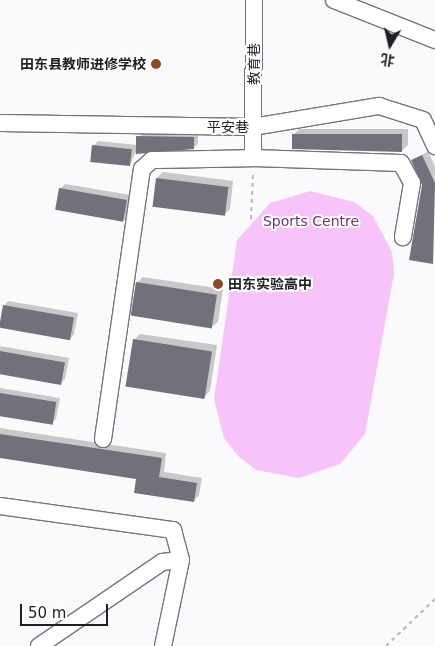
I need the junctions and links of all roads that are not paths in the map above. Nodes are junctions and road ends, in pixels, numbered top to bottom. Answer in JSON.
{"nodes":[{"id":1,"x":254,"y":0,"type":"edge"},
{"id":2,"x":334,"y":0,"type":"edge"},
{"id":3,"x":435,"y":40,"type":"edge"},
{"id":4,"x":0,"y":123,"type":"edge"},
{"id":5,"x":253,"y":127,"type":"junction"},
{"id":6,"x":435,"y":146,"type":"edge"},
{"id":7,"x":253,"y":158,"type":"junction"},
{"id":8,"x":403,"y":236,"type":"dead end"},
{"id":9,"x":102,"y":440,"type":"dead end"},
{"id":10,"x":0,"y":506,"type":"edge"},
{"id":11,"x":181,"y":560,"type":"junction"},
{"id":12,"x":39,"y":646,"type":"edge"},
{"id":13,"x":162,"y":646,"type":"edge"}],
"edges":[{"from":1,"to":5,"type":"street","name":"教育巷"},
{"from":2,"to":3,"type":"street"},
{"from":4,"to":5,"type":"street","name":"平安巷"},
{"from":5,"to":6,"type":"street","name":"平安巷"},
{"from":5,"to":7,"type":"street","name":"教育巷"},
{"from":7,"to":8,"type":"street"},
{"from":7,"to":9,"type":"street"},
{"from":10,"to":11,"type":"street"},
{"from":11,"to":12,"type":"street"},
{"from":11,"to":13,"type":"street"}]}
